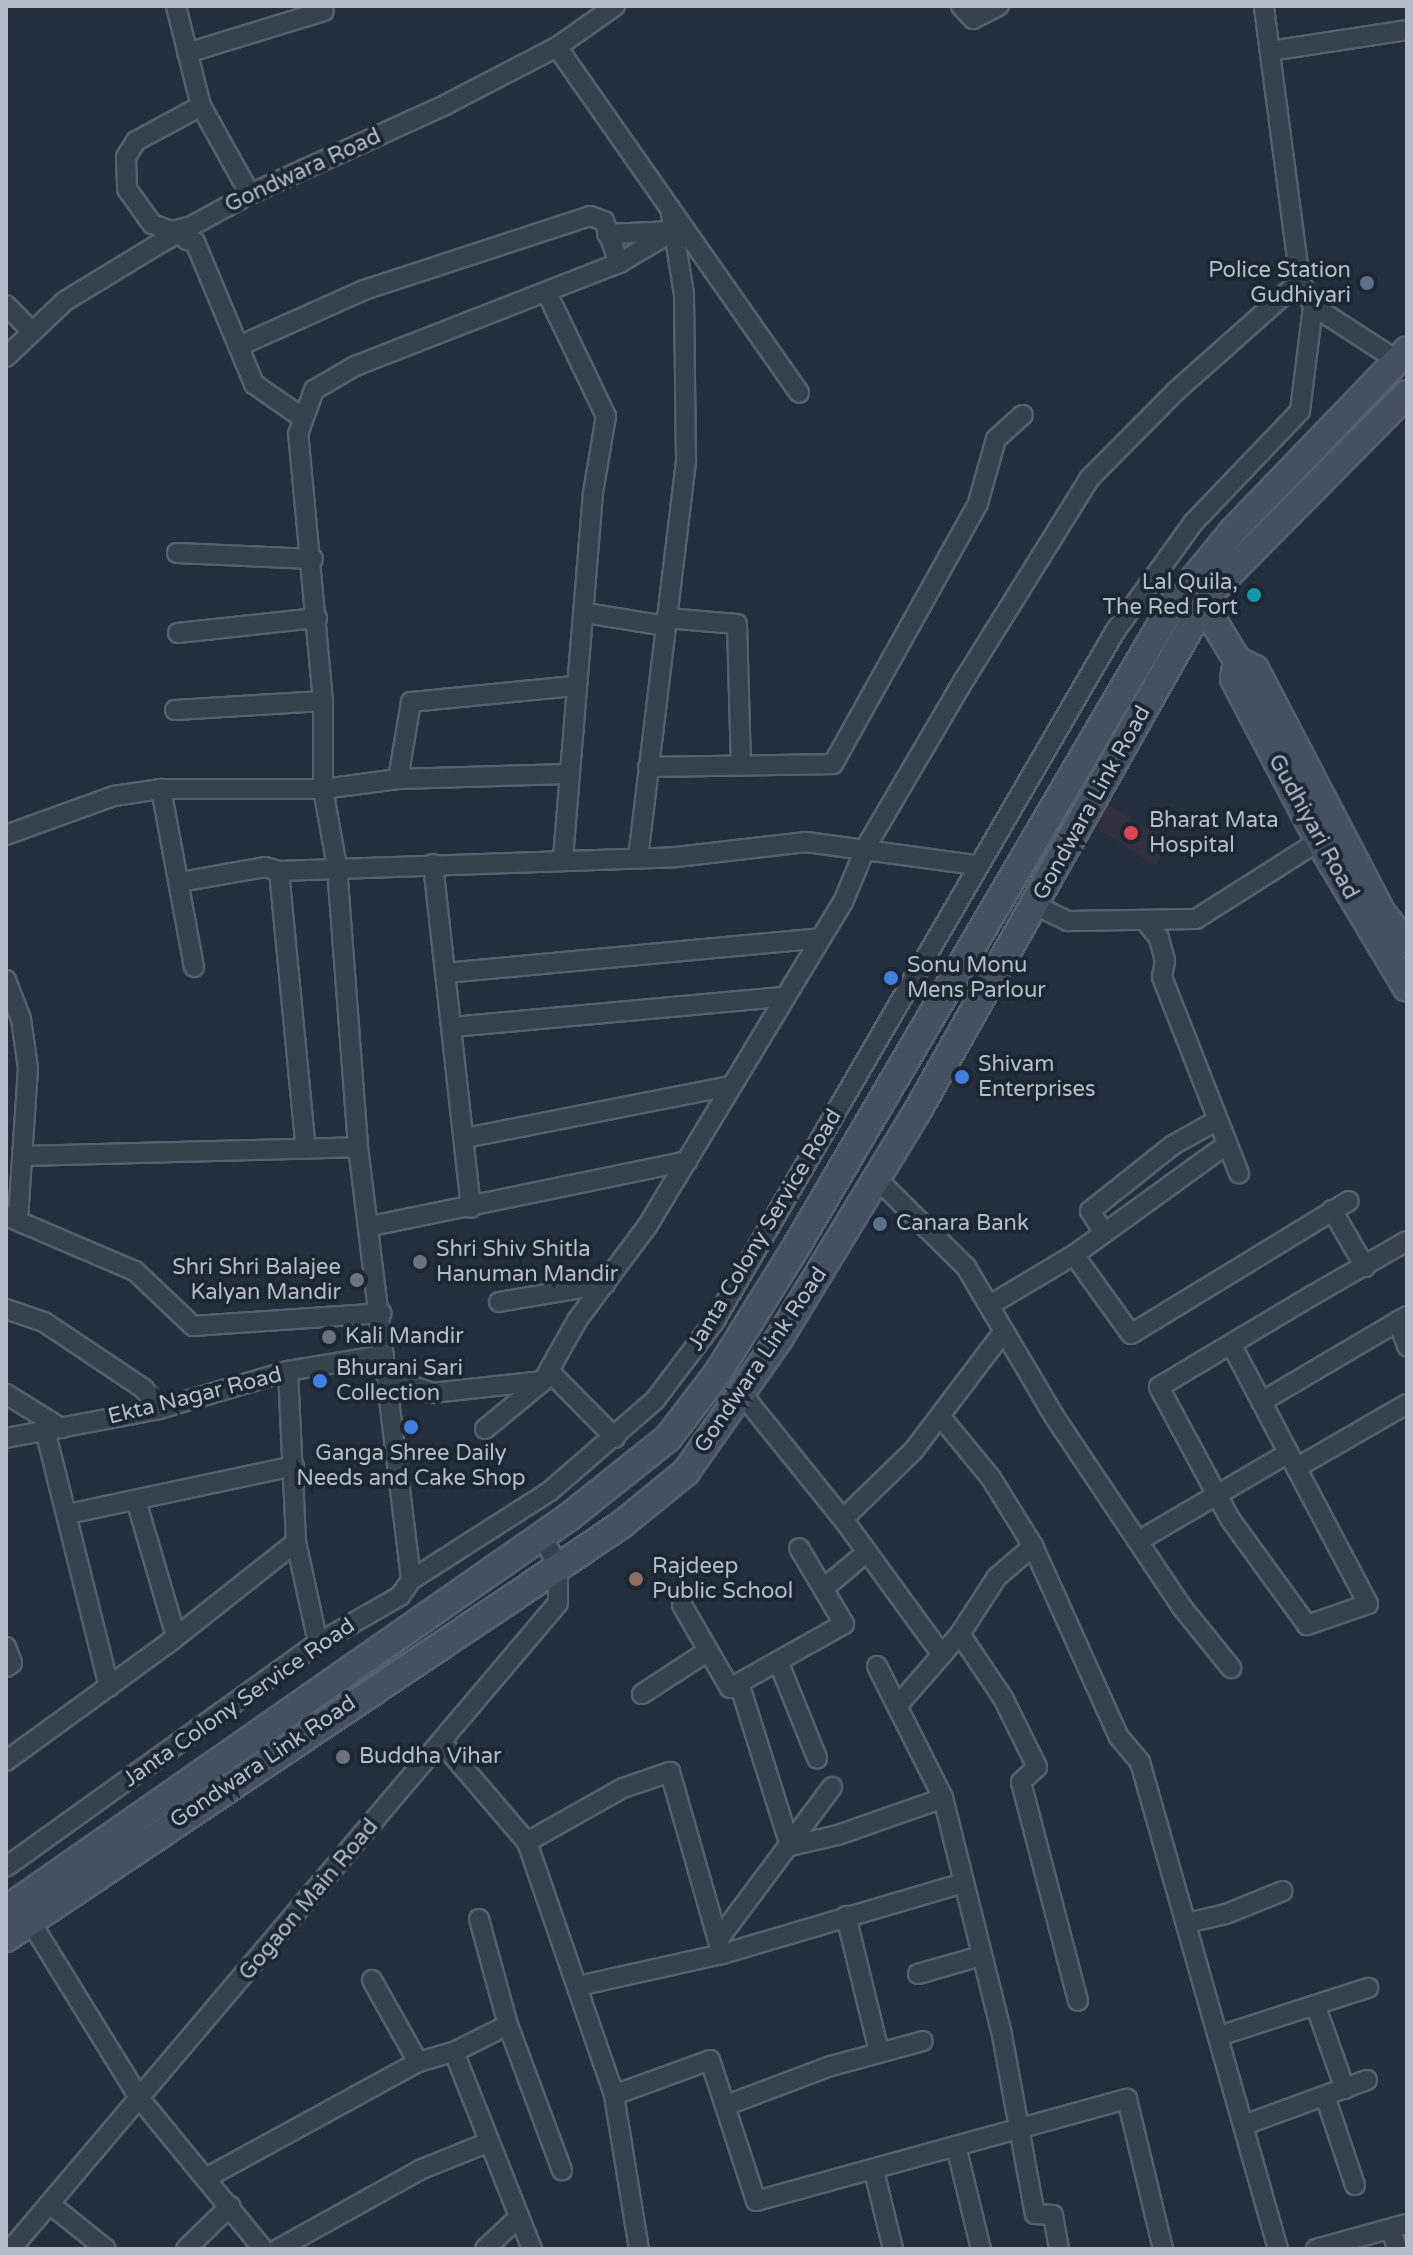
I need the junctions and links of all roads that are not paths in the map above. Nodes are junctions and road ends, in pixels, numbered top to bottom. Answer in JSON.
{"nodes":[{"id":1,"x":176,"y":6,"type":"edge"},
{"id":2,"x":615,"y":6,"type":"edge"},
{"id":3,"x":961,"y":6,"type":"edge"},
{"id":4,"x":999,"y":6,"type":"edge"},
{"id":5,"x":1264,"y":6,"type":"edge"},
{"id":6,"x":324,"y":11,"type":"dead end"},
{"id":7,"x":1407,"y":30,"type":"edge"},
{"id":8,"x":557,"y":47,"type":"junction"},
{"id":9,"x":1270,"y":51,"type":"junction"},
{"id":10,"x":187,"y":53,"type":"junction"},
{"id":11,"x":201,"y":106,"type":"junction"},
{"id":12,"x":250,"y":194,"type":"junction"},
{"id":13,"x":670,"y":208,"type":"junction"},
{"id":14,"x":188,"y":227,"type":"junction"},
{"id":15,"x":674,"y":231,"type":"junction"},
{"id":16,"x":607,"y":234,"type":"junction"},
{"id":17,"x":619,"y":263,"type":"junction"},
{"id":18,"x":1300,"y":281,"type":"junction"},
{"id":19,"x":547,"y":293,"type":"junction"},
{"id":20,"x":6,"y":305,"type":"edge"},
{"id":21,"x":1313,"y":306,"type":"junction"},
{"id":22,"x":32,"y":332,"type":"junction"},
{"id":23,"x":239,"y":346,"type":"junction"},
{"id":24,"x":1402,"y":355,"type":"edge"},
{"id":25,"x":6,"y":357,"type":"edge"},
{"id":26,"x":799,"y":393,"type":"dead end"},
{"id":27,"x":1407,"y":394,"type":"edge"},
{"id":28,"x":1023,"y":415,"type":"dead end"},
{"id":29,"x":303,"y":418,"type":"junction"},
{"id":30,"x":177,"y":553,"type":"dead end"},
{"id":31,"x":313,"y":559,"type":"junction"},
{"id":32,"x":1156,"y":573,"type":"junction"},
{"id":33,"x":1194,"y":597,"type":"junction"},
{"id":34,"x":586,"y":613,"type":"junction"},
{"id":35,"x":317,"y":618,"type":"junction"},
{"id":36,"x":665,"y":622,"type":"junction"},
{"id":37,"x":178,"y":633,"type":"dead end"},
{"id":38,"x":1237,"y":660,"type":"junction"},
{"id":39,"x":575,"y":686,"type":"junction"},
{"id":40,"x":323,"y":701,"type":"junction"},
{"id":41,"x":175,"y":710,"type":"dead end"},
{"id":42,"x":741,"y":765,"type":"junction"},
{"id":43,"x":648,"y":767,"type":"junction"},
{"id":44,"x":566,"y":774,"type":"junction"},
{"id":45,"x":398,"y":779,"type":"junction"},
{"id":46,"x":161,"y":789,"type":"junction"},
{"id":47,"x":323,"y":789,"type":"junction"},
{"id":48,"x":6,"y":835,"type":"edge"},
{"id":49,"x":1319,"y":841,"type":"junction"},
{"id":50,"x":866,"y":847,"type":"junction"},
{"id":51,"x":638,"y":858,"type":"junction"},
{"id":52,"x":563,"y":860,"type":"junction"},
{"id":53,"x":433,"y":864,"type":"junction"},
{"id":54,"x":976,"y":865,"type":"junction"},
{"id":55,"x":337,"y":867,"type":"junction"},
{"id":56,"x":279,"y":871,"type":"junction"},
{"id":57,"x":180,"y":882,"type":"junction"},
{"id":58,"x":1035,"y":905,"type":"junction"},
{"id":59,"x":1147,"y":923,"type":"junction"},
{"id":60,"x":820,"y":938,"type":"junction"},
{"id":61,"x":1407,"y":944,"type":"edge"},
{"id":62,"x":194,"y":967,"type":"dead end"},
{"id":63,"x":445,"y":973,"type":"junction"},
{"id":64,"x":6,"y":980,"type":"edge"},
{"id":65,"x":1407,"y":988,"type":"edge"},
{"id":66,"x":783,"y":997,"type":"junction"},
{"id":67,"x":452,"y":1027,"type":"junction"},
{"id":68,"x":730,"y":1086,"type":"junction"},
{"id":69,"x":1216,"y":1121,"type":"junction"},
{"id":70,"x":465,"y":1138,"type":"junction"},
{"id":71,"x":1226,"y":1145,"type":"junction"},
{"id":72,"x":358,"y":1147,"type":"junction"},
{"id":73,"x":306,"y":1149,"type":"junction"},
{"id":74,"x":23,"y":1156,"type":"junction"},
{"id":75,"x":687,"y":1161,"type":"junction"},
{"id":76,"x":1239,"y":1173,"type":"dead end"},
{"id":77,"x":876,"y":1178,"type":"junction"},
{"id":78,"x":471,"y":1208,"type":"junction"},
{"id":79,"x":12,"y":1217,"type":"edge"},
{"id":80,"x":371,"y":1226,"type":"junction"},
{"id":81,"x":1104,"y":1233,"type":"junction"},
{"id":82,"x":1407,"y":1241,"type":"edge"},
{"id":83,"x":1074,"y":1255,"type":"junction"},
{"id":84,"x":1365,"y":1267,"type":"junction"},
{"id":85,"x":605,"y":1284,"type":"junction"},
{"id":86,"x":499,"y":1302,"type":"dead end"},
{"id":87,"x":990,"y":1305,"type":"junction"},
{"id":88,"x":6,"y":1309,"type":"edge"},
{"id":89,"x":382,"y":1313,"type":"junction"},
{"id":90,"x":1403,"y":1319,"type":"edge"},
{"id":91,"x":1004,"y":1331,"type":"junction"},
{"id":92,"x":1231,"y":1344,"type":"junction"},
{"id":93,"x":1407,"y":1346,"type":"edge"},
{"id":94,"x":384,"y":1355,"type":"junction"},
{"id":95,"x":288,"y":1371,"type":"junction"},
{"id":96,"x":546,"y":1376,"type":"junction"},
{"id":97,"x":387,"y":1377,"type":"junction"},
{"id":98,"x":6,"y":1394,"type":"edge"},
{"id":99,"x":742,"y":1394,"type":"junction"},
{"id":100,"x":1261,"y":1402,"type":"junction"},
{"id":101,"x":1407,"y":1404,"type":"edge"},
{"id":102,"x":159,"y":1409,"type":"junction"},
{"id":103,"x":940,"y":1416,"type":"junction"},
{"id":104,"x":53,"y":1429,"type":"junction"},
{"id":105,"x":485,"y":1429,"type":"dead end"},
{"id":106,"x":6,"y":1438,"type":"edge"},
{"id":107,"x":615,"y":1438,"type":"junction"},
{"id":108,"x":1292,"y":1461,"type":"junction"},
{"id":109,"x":294,"y":1466,"type":"junction"},
{"id":110,"x":1218,"y":1494,"type":"junction"},
{"id":111,"x":136,"y":1500,"type":"junction"},
{"id":112,"x":68,"y":1514,"type":"junction"},
{"id":113,"x":843,"y":1519,"type":"junction"},
{"id":114,"x":542,"y":1536,"type":"junction"},
{"id":115,"x":1140,"y":1540,"type":"junction"},
{"id":116,"x":296,"y":1542,"type":"junction"},
{"id":117,"x":1033,"y":1546,"type":"junction"},
{"id":118,"x":799,"y":1548,"type":"dead end"},
{"id":119,"x":867,"y":1552,"type":"junction"},
{"id":120,"x":558,"y":1566,"type":"junction"},
{"id":121,"x":411,"y":1580,"type":"junction"},
{"id":122,"x":824,"y":1588,"type":"junction"},
{"id":123,"x":682,"y":1605,"type":"dead end"},
{"id":124,"x":175,"y":1633,"type":"junction"},
{"id":125,"x":960,"y":1634,"type":"junction"},
{"id":126,"x":318,"y":1643,"type":"junction"},
{"id":127,"x":6,"y":1647,"type":"edge"},
{"id":128,"x":708,"y":1651,"type":"junction"},
{"id":129,"x":942,"y":1655,"type":"junction"},
{"id":130,"x":778,"y":1661,"type":"junction"},
{"id":131,"x":877,"y":1666,"type":"dead end"},
{"id":132,"x":6,"y":1667,"type":"edge"},
{"id":133,"x":1231,"y":1668,"type":"dead end"},
{"id":134,"x":739,"y":1683,"type":"junction"},
{"id":135,"x":109,"y":1687,"type":"junction"},
{"id":136,"x":642,"y":1694,"type":"dead end"},
{"id":137,"x":898,"y":1705,"type":"junction"},
{"id":138,"x":443,"y":1744,"type":"junction"},
{"id":139,"x":817,"y":1758,"type":"dead end"},
{"id":140,"x":6,"y":1761,"type":"edge"},
{"id":141,"x":832,"y":1787,"type":"dead end"},
{"id":142,"x":943,"y":1798,"type":"junction"},
{"id":143,"x":527,"y":1842,"type":"junction"},
{"id":144,"x":790,"y":1846,"type":"junction"},
{"id":145,"x":6,"y":1867,"type":"edge"},
{"id":146,"x":964,"y":1883,"type":"junction"},
{"id":147,"x":1283,"y":1891,"type":"dead end"},
{"id":148,"x":6,"y":1910,"type":"edge"},
{"id":149,"x":846,"y":1916,"type":"junction"},
{"id":150,"x":479,"y":1919,"type":"dead end"},
{"id":151,"x":30,"y":1921,"type":"junction"},
{"id":152,"x":1187,"y":1923,"type":"junction"},
{"id":153,"x":6,"y":1938,"type":"edge"},
{"id":154,"x":720,"y":1947,"type":"junction"},
{"id":155,"x":981,"y":1956,"type":"junction"},
{"id":156,"x":918,"y":1974,"type":"dead end"},
{"id":157,"x":372,"y":1980,"type":"dead end"},
{"id":158,"x":578,"y":1986,"type":"junction"},
{"id":159,"x":1368,"y":1988,"type":"dead end"},
{"id":160,"x":1078,"y":2001,"type":"dead end"},
{"id":161,"x":1316,"y":2007,"type":"junction"},
{"id":162,"x":508,"y":2025,"type":"junction"},
{"id":163,"x":1219,"y":2036,"type":"junction"},
{"id":164,"x":923,"y":2041,"type":"dead end"},
{"id":165,"x":879,"y":2051,"type":"junction"},
{"id":166,"x":454,"y":2052,"type":"junction"},
{"id":167,"x":418,"y":2062,"type":"junction"},
{"id":168,"x":1367,"y":2080,"type":"dead end"},
{"id":169,"x":1345,"y":2089,"type":"junction"},
{"id":170,"x":614,"y":2095,"type":"junction"},
{"id":171,"x":1325,"y":2096,"type":"junction"},
{"id":172,"x":140,"y":2099,"type":"junction"},
{"id":173,"x":727,"y":2105,"type":"junction"},
{"id":174,"x":1244,"y":2125,"type":"junction"},
{"id":175,"x":1019,"y":2130,"type":"junction"},
{"id":176,"x":489,"y":2142,"type":"junction"},
{"id":177,"x":956,"y":2146,"type":"junction"},
{"id":178,"x":562,"y":2170,"type":"dead end"},
{"id":179,"x":874,"y":2171,"type":"junction"},
{"id":180,"x":206,"y":2178,"type":"junction"},
{"id":181,"x":1355,"y":2185,"type":"dead end"},
{"id":182,"x":51,"y":2205,"type":"junction"},
{"id":183,"x":230,"y":2206,"type":"junction"},
{"id":184,"x":519,"y":2217,"type":"junction"},
{"id":185,"x":1399,"y":2227,"type":"edge"},
{"id":186,"x":892,"y":2247,"type":"edge"},
{"id":187,"x":1059,"y":2248,"type":"edge"},
{"id":188,"x":11,"y":2249,"type":"edge"},
{"id":189,"x":106,"y":2249,"type":"edge"},
{"id":190,"x":186,"y":2249,"type":"edge"},
{"id":191,"x":263,"y":2249,"type":"edge"},
{"id":192,"x":278,"y":2249,"type":"edge"},
{"id":193,"x":485,"y":2249,"type":"edge"},
{"id":194,"x":532,"y":2249,"type":"edge"},
{"id":195,"x":639,"y":2249,"type":"edge"},
{"id":196,"x":872,"y":2249,"type":"edge"},
{"id":197,"x":981,"y":2249,"type":"edge"},
{"id":198,"x":1163,"y":2249,"type":"edge"},
{"id":199,"x":1278,"y":2249,"type":"edge"},
{"id":200,"x":1316,"y":2249,"type":"edge"},
{"id":201,"x":1398,"y":2249,"type":"edge"}],
"edges":[{"from":1,"to":10,"type":"street"},
{"from":2,"to":8,"type":"street","name":"Gondwara Road"},
{"from":3,"to":4,"type":"street"},
{"from":5,"to":9,"type":"street"},
{"from":6,"to":10,"type":"street"},
{"from":7,"to":9,"type":"street"},
{"from":8,"to":12,"type":"street","name":"Gondwara Road"},
{"from":8,"to":13,"type":"street"},
{"from":9,"to":18,"type":"street"},
{"from":10,"to":11,"type":"street"},
{"from":11,"to":12,"type":"street"},
{"from":11,"to":14,"type":"street"},
{"from":12,"to":14,"type":"street","name":"Gondwara Road"},
{"from":13,"to":15,"type":"street"},
{"from":13,"to":26,"type":"street"},
{"from":14,"to":22,"type":"street","name":"Gondwara Road"},
{"from":14,"to":23,"type":"street"},
{"from":15,"to":16,"type":"street"},
{"from":15,"to":17,"type":"street"},
{"from":15,"to":36,"type":"street"},
{"from":16,"to":17,"type":"street"},
{"from":16,"to":23,"type":"street"},
{"from":17,"to":19,"type":"street"},
{"from":18,"to":21,"type":"street"},
{"from":18,"to":50,"type":"street"},
{"from":19,"to":29,"type":"street"},
{"from":19,"to":34,"type":"street"},
{"from":20,"to":22,"type":"street"},
{"from":21,"to":24,"type":"street"},
{"from":21,"to":32,"type":"street","name":"Janta Colony Service Road"},
{"from":22,"to":25,"type":"street","name":"Gondwara Road"},
{"from":23,"to":29,"type":"street"},
{"from":24,"to":33,"type":"street"},
{"from":27,"to":33,"type":"street"},
{"from":28,"to":42,"type":"street"},
{"from":29,"to":31,"type":"street"},
{"from":30,"to":31,"type":"street"},
{"from":31,"to":35,"type":"street"},
{"from":32,"to":33,"type":"street"},
{"from":32,"to":54,"type":"street","name":"Janta Colony Service Road"},
{"from":33,"to":38,"type":"street","name":"Gudhiyari Road"},
{"from":33,"to":58,"type":"street","name":"Gondwara Link Road"},
{"from":33,"to":114,"type":"street","name":"Gondwara Link Road"},
{"from":34,"to":36,"type":"street"},
{"from":34,"to":39,"type":"street"},
{"from":35,"to":37,"type":"street"},
{"from":35,"to":40,"type":"street"},
{"from":36,"to":42,"type":"street"},
{"from":36,"to":43,"type":"street"},
{"from":38,"to":49,"type":"street","name":"Gudhiyari Road"},
{"from":38,"to":61,"type":"street","name":"Gudhiyari Road"},
{"from":39,"to":44,"type":"street"},
{"from":39,"to":45,"type":"street"},
{"from":40,"to":41,"type":"street"},
{"from":40,"to":47,"type":"street"},
{"from":42,"to":43,"type":"street"},
{"from":43,"to":51,"type":"street"},
{"from":44,"to":45,"type":"street"},
{"from":44,"to":52,"type":"street"},
{"from":45,"to":47,"type":"street"},
{"from":46,"to":47,"type":"street"},
{"from":46,"to":48,"type":"street"},
{"from":46,"to":57,"type":"street"},
{"from":47,"to":55,"type":"street"},
{"from":49,"to":59,"type":"street"},
{"from":49,"to":65,"type":"street","name":"Gudhiyari Road"},
{"from":50,"to":51,"type":"street"},
{"from":50,"to":54,"type":"street"},
{"from":50,"to":60,"type":"street"},
{"from":51,"to":52,"type":"street"},
{"from":52,"to":53,"type":"street"},
{"from":53,"to":55,"type":"street"},
{"from":53,"to":63,"type":"street"},
{"from":54,"to":107,"type":"street","name":"Janta Colony Service Road"},
{"from":55,"to":56,"type":"street"},
{"from":55,"to":72,"type":"street"},
{"from":56,"to":57,"type":"street"},
{"from":56,"to":73,"type":"street"},
{"from":57,"to":62,"type":"street"},
{"from":58,"to":59,"type":"street"},
{"from":58,"to":77,"type":"street","name":"Gondwara Link Road"},
{"from":59,"to":69,"type":"street"},
{"from":60,"to":63,"type":"street"},
{"from":60,"to":66,"type":"street"},
{"from":63,"to":67,"type":"street"},
{"from":64,"to":74,"type":"street"},
{"from":66,"to":67,"type":"street"},
{"from":66,"to":68,"type":"street"},
{"from":67,"to":70,"type":"street"},
{"from":68,"to":70,"type":"street"},
{"from":68,"to":75,"type":"street"},
{"from":69,"to":71,"type":"street"},
{"from":69,"to":81,"type":"street"},
{"from":70,"to":78,"type":"street"},
{"from":71,"to":76,"type":"street"},
{"from":71,"to":81,"type":"street"},
{"from":72,"to":73,"type":"street"},
{"from":72,"to":80,"type":"street"},
{"from":73,"to":74,"type":"street"},
{"from":74,"to":79,"type":"street"},
{"from":75,"to":78,"type":"street"},
{"from":75,"to":85,"type":"street"},
{"from":77,"to":87,"type":"street"},
{"from":77,"to":99,"type":"street","name":"Gondwara Link Road"},
{"from":78,"to":80,"type":"street"},
{"from":79,"to":89,"type":"street"},
{"from":80,"to":89,"type":"street"},
{"from":81,"to":83,"type":"street"},
{"from":82,"to":84,"type":"street"},
{"from":83,"to":84,"type":"street"},
{"from":83,"to":87,"type":"street"},
{"from":84,"to":92,"type":"street"},
{"from":85,"to":86,"type":"street"},
{"from":85,"to":96,"type":"street"},
{"from":87,"to":91,"type":"street"},
{"from":88,"to":102,"type":"street"},
{"from":89,"to":94,"type":"street"},
{"from":90,"to":93,"type":"street"},
{"from":90,"to":100,"type":"street"},
{"from":91,"to":103,"type":"street"},
{"from":91,"to":115,"type":"street"},
{"from":92,"to":100,"type":"street"},
{"from":92,"to":110,"type":"street"},
{"from":94,"to":95,"type":"street","name":"Ekta Nagar Road"},
{"from":94,"to":97,"type":"street"},
{"from":95,"to":102,"type":"street","name":"Ekta Nagar Road"},
{"from":95,"to":109,"type":"street"},
{"from":96,"to":97,"type":"street"},
{"from":96,"to":105,"type":"street"},
{"from":96,"to":107,"type":"street"},
{"from":97,"to":121,"type":"street"},
{"from":98,"to":104,"type":"street"},
{"from":99,"to":113,"type":"street"},
{"from":99,"to":120,"type":"street","name":"Gondwara Link Road"},
{"from":100,"to":108,"type":"street"},
{"from":101,"to":108,"type":"street"},
{"from":102,"to":104,"type":"street","name":"Ekta Nagar Road"},
{"from":103,"to":113,"type":"street"},
{"from":103,"to":117,"type":"street"},
{"from":104,"to":106,"type":"street","name":"Ekta Nagar Road"},
{"from":104,"to":112,"type":"street"},
{"from":107,"to":121,"type":"street","name":"Janta Colony Service Road"},
{"from":108,"to":110,"type":"street"},
{"from":108,"to":110,"type":"street"},
{"from":109,"to":111,"type":"street"},
{"from":109,"to":116,"type":"street"},
{"from":110,"to":115,"type":"street"},
{"from":111,"to":112,"type":"street"},
{"from":111,"to":124,"type":"street"},
{"from":112,"to":135,"type":"street"},
{"from":113,"to":119,"type":"street"},
{"from":114,"to":120,"type":"street"},
{"from":114,"to":148,"type":"street","name":"Gondwara Link Road"},
{"from":115,"to":133,"type":"street"},
{"from":116,"to":124,"type":"street"},
{"from":116,"to":126,"type":"street"},
{"from":117,"to":125,"type":"street"},
{"from":117,"to":152,"type":"street"},
{"from":118,"to":122,"type":"street"},
{"from":119,"to":122,"type":"street"},
{"from":119,"to":129,"type":"street"},
{"from":120,"to":138,"type":"street","name":"Gogaon Main Road"},
{"from":120,"to":151,"type":"street","name":"Gondwara Link Road"},
{"from":121,"to":126,"type":"street","name":"Janta Colony Service Road"},
{"from":122,"to":130,"type":"street"},
{"from":123,"to":128,"type":"street"},
{"from":124,"to":135,"type":"street"},
{"from":125,"to":129,"type":"street"},
{"from":125,"to":160,"type":"street"},
{"from":126,"to":145,"type":"street","name":"Janta Colony Service Road"},
{"from":127,"to":132,"type":"street"},
{"from":128,"to":134,"type":"street"},
{"from":128,"to":136,"type":"street"},
{"from":129,"to":137,"type":"street"},
{"from":130,"to":134,"type":"street"},
{"from":130,"to":139,"type":"street"},
{"from":131,"to":137,"type":"street"},
{"from":134,"to":144,"type":"street"},
{"from":135,"to":140,"type":"street"},
{"from":137,"to":142,"type":"street"},
{"from":138,"to":143,"type":"street"},
{"from":138,"to":172,"type":"street","name":"Gogaon Main Road"},
{"from":141,"to":144,"type":"street"},
{"from":142,"to":144,"type":"street"},
{"from":142,"to":146,"type":"street"},
{"from":143,"to":154,"type":"street"},
{"from":143,"to":158,"type":"street"},
{"from":144,"to":154,"type":"street"},
{"from":146,"to":149,"type":"street"},
{"from":146,"to":155,"type":"street"},
{"from":147,"to":152,"type":"street"},
{"from":149,"to":154,"type":"street"},
{"from":149,"to":165,"type":"street"},
{"from":150,"to":162,"type":"street"},
{"from":151,"to":153,"type":"street","name":"Gondwara Link Road"},
{"from":151,"to":172,"type":"street"},
{"from":152,"to":163,"type":"street"},
{"from":154,"to":158,"type":"street"},
{"from":155,"to":156,"type":"street"},
{"from":155,"to":175,"type":"street"},
{"from":157,"to":167,"type":"street"},
{"from":158,"to":170,"type":"street"},
{"from":159,"to":161,"type":"street"},
{"from":161,"to":163,"type":"street"},
{"from":161,"to":169,"type":"street"},
{"from":162,"to":166,"type":"street"},
{"from":162,"to":178,"type":"street"},
{"from":163,"to":174,"type":"street"},
{"from":164,"to":165,"type":"street"},
{"from":165,"to":173,"type":"street"},
{"from":166,"to":167,"type":"street"},
{"from":166,"to":176,"type":"street"},
{"from":167,"to":180,"type":"street"},
{"from":168,"to":169,"type":"street"},
{"from":169,"to":171,"type":"street"},
{"from":170,"to":173,"type":"street"},
{"from":170,"to":195,"type":"street"},
{"from":171,"to":174,"type":"street"},
{"from":171,"to":181,"type":"street"},
{"from":172,"to":180,"type":"street"},
{"from":172,"to":182,"type":"street","name":"Gogaon Main Road"},
{"from":173,"to":179,"type":"street"},
{"from":174,"to":199,"type":"street"},
{"from":175,"to":177,"type":"street"},
{"from":175,"to":187,"type":"street"},
{"from":175,"to":198,"type":"street"},
{"from":176,"to":184,"type":"street"},
{"from":176,"to":192,"type":"street"},
{"from":177,"to":179,"type":"street"},
{"from":177,"to":197,"type":"street"},
{"from":179,"to":186,"type":"street"},
{"from":180,"to":183,"type":"street"},
{"from":182,"to":188,"type":"street","name":"Gogaon Main Road"},
{"from":182,"to":189,"type":"street"},
{"from":183,"to":190,"type":"street"},
{"from":183,"to":191,"type":"street"},
{"from":184,"to":193,"type":"street"},
{"from":184,"to":194,"type":"street"},
{"from":185,"to":200,"type":"street"},
{"from":185,"to":201,"type":"street"},
{"from":186,"to":196,"type":"street"}]}
